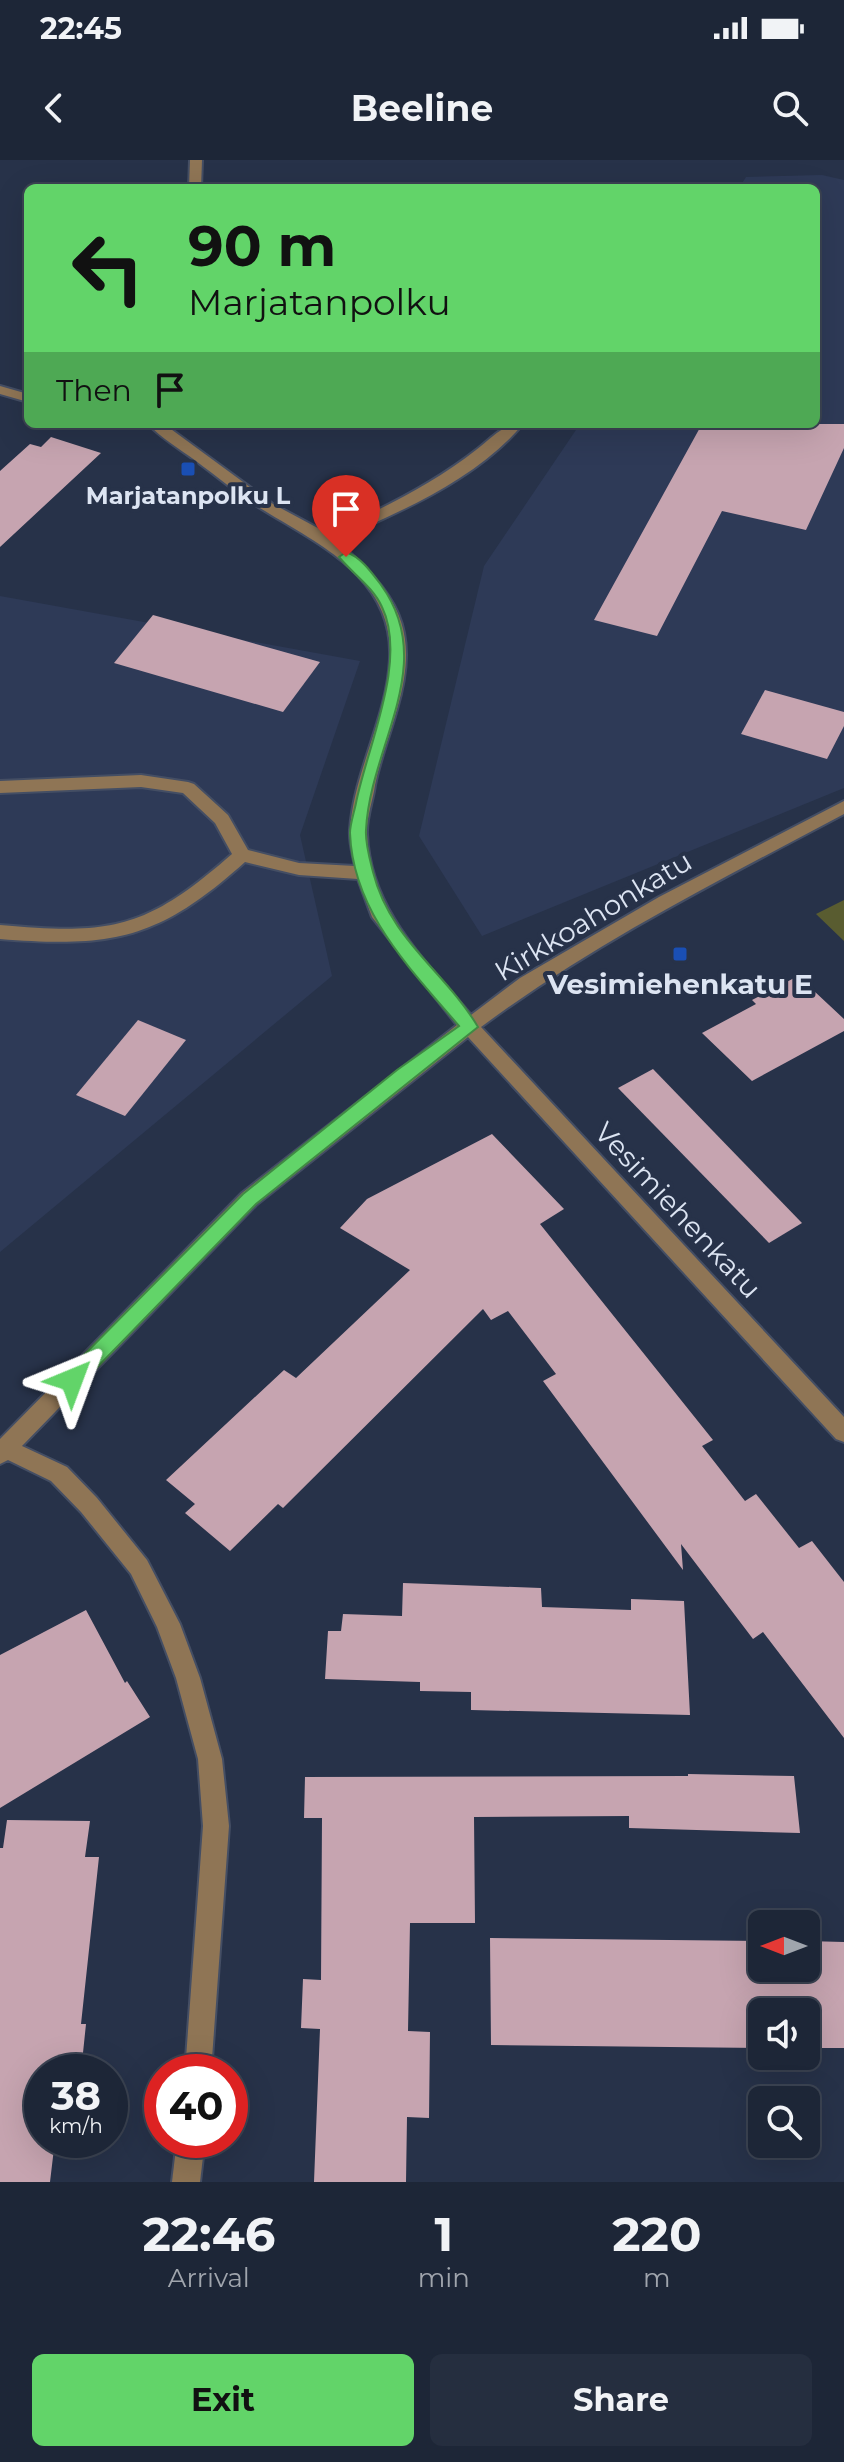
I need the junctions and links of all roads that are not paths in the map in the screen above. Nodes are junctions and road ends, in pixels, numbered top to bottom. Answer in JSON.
{"nodes":[{"id":1,"x":196,"y":160,"type":"edge"},
{"id":2,"x":195,"y":184,"type":"edge"},
{"id":3,"x":0,"y":390,"type":"edge"},
{"id":4,"x":24,"y":397,"type":"edge"},
{"id":5,"x":160,"y":428,"type":"edge"},
{"id":6,"x":511,"y":428,"type":"edge"},
{"id":7,"x":326,"y":539,"type":"junction"},
{"id":8,"x":0,"y":787,"type":"edge"},
{"id":9,"x":844,"y":807,"type":"edge"},
{"id":10,"x":242,"y":855,"type":"junction"},
{"id":11,"x":365,"y":873,"type":"junction"},
{"id":12,"x":0,"y":932,"type":"edge"},
{"id":13,"x":470,"y":1027,"type":"junction"},
{"id":14,"x":844,"y":1432,"type":"edge"},
{"id":15,"x":3,"y":1451,"type":"edge"},
{"id":16,"x":199,"y":2054,"type":"edge"},
{"id":17,"x":189,"y":2158,"type":"edge"},
{"id":18,"x":186,"y":2182,"type":"edge"}],
"edges":[{"from":1,"to":2,"type":"street"},
{"from":3,"to":4,"type":"street"},
{"from":5,"to":7,"type":"street","name":"Vesimiehenkatu"},
{"from":6,"to":7,"type":"street"},
{"from":7,"to":11,"type":"street","name":"Vesimiehenkatu"},
{"from":8,"to":10,"type":"street"},
{"from":9,"to":13,"type":"street","name":"Kirkkoahonkatu"},
{"from":10,"to":11,"type":"street"},
{"from":10,"to":12,"type":"street"},
{"from":11,"to":13,"type":"street","name":"Vesimiehenkatu"},
{"from":13,"to":14,"type":"street","name":"Vesimiehenkatu"},
{"from":13,"to":15,"type":"street","name":"Kirkkoahonkatu"},
{"from":15,"to":16,"type":"street"},
{"from":17,"to":18,"type":"street"}]}
